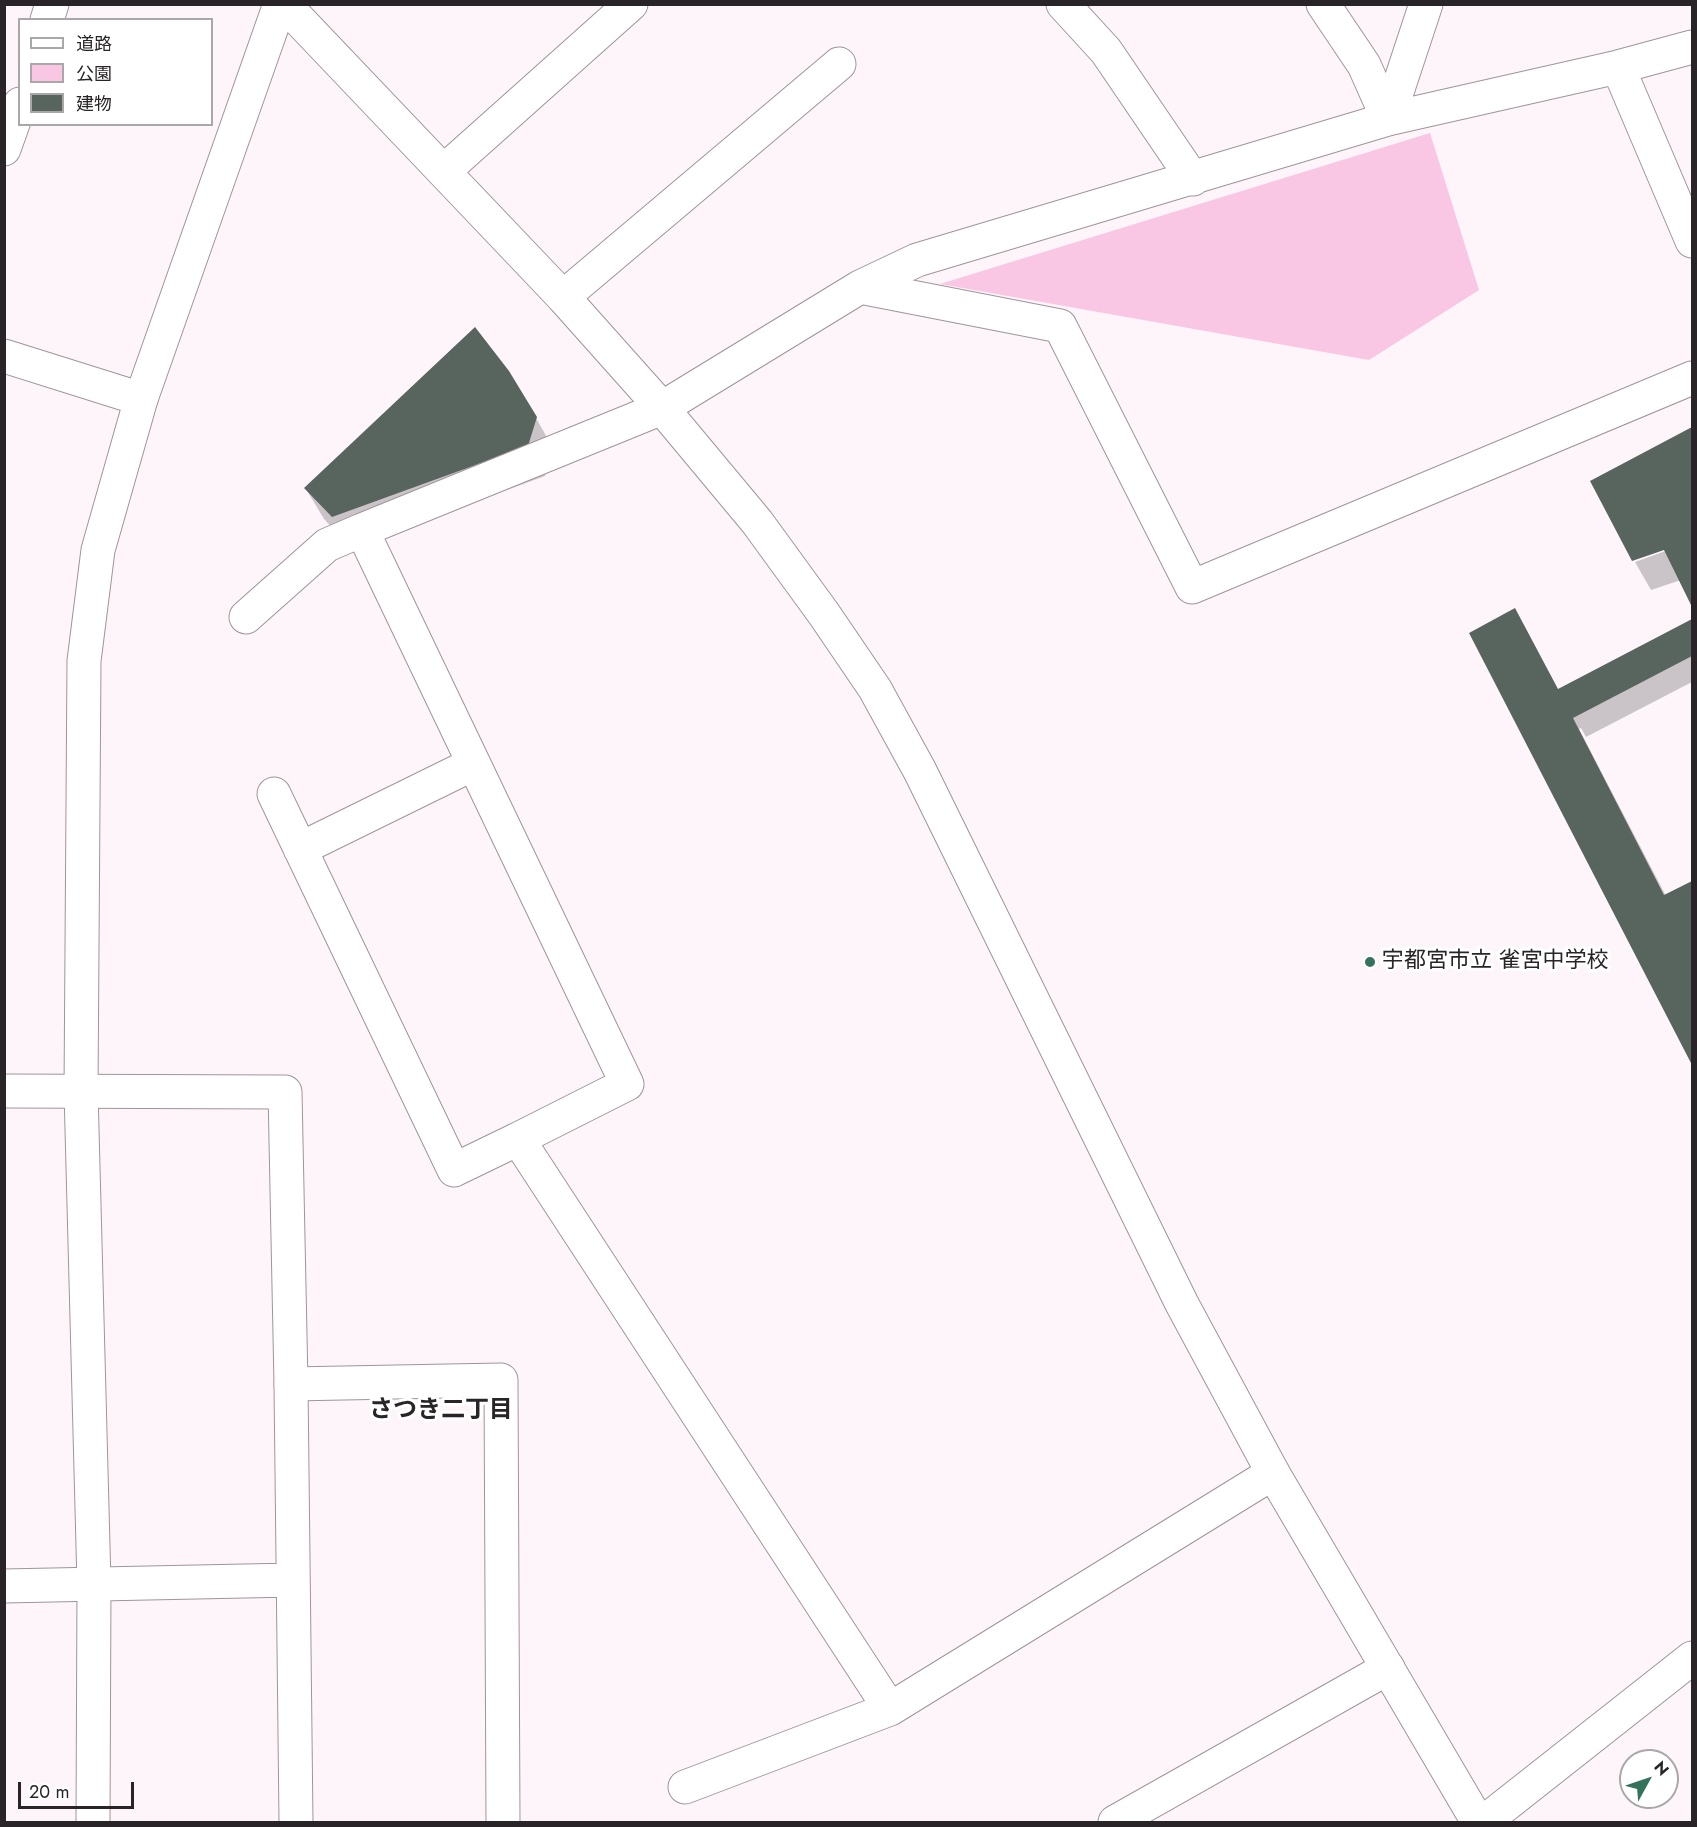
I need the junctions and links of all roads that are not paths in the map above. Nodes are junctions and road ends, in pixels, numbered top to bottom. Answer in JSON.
{"nodes":[{"id":1,"x":282,"y":4,"type":"edge"},
{"id":2,"x":631,"y":4,"type":"edge"},
{"id":3,"x":1063,"y":4,"type":"edge"},
{"id":4,"x":1323,"y":4,"type":"edge"},
{"id":5,"x":1426,"y":4,"type":"edge"},
{"id":6,"x":1692,"y":47,"type":"edge"},
{"id":7,"x":839,"y":64,"type":"dead end"},
{"id":8,"x":1618,"y":67,"type":"junction"},
{"id":9,"x":18,"y":110,"type":"edge"},
{"id":10,"x":1388,"y":119,"type":"junction"},
{"id":11,"x":4,"y":149,"type":"edge"},
{"id":12,"x":444,"y":171,"type":"junction"},
{"id":13,"x":1193,"y":178,"type":"junction"},
{"id":14,"x":1692,"y":241,"type":"edge"},
{"id":15,"x":860,"y":287,"type":"junction"},
{"id":16,"x":563,"y":297,"type":"junction"},
{"id":17,"x":4,"y":356,"type":"edge"},
{"id":18,"x":1692,"y":378,"type":"edge"},
{"id":19,"x":141,"y":399,"type":"junction"},
{"id":20,"x":662,"y":408,"type":"junction"},
{"id":21,"x":362,"y":530,"type":"junction"},
{"id":22,"x":246,"y":617,"type":"dead end"},
{"id":23,"x":473,"y":764,"type":"junction"},
{"id":24,"x":274,"y":794,"type":"dead end"},
{"id":25,"x":300,"y":849,"type":"junction"},
{"id":26,"x":4,"y":1091,"type":"edge"},
{"id":27,"x":81,"y":1091,"type":"junction"},
{"id":28,"x":518,"y":1139,"type":"junction"},
{"id":29,"x":291,"y":1384,"type":"junction"},
{"id":30,"x":1273,"y":1473,"type":"junction"},
{"id":31,"x":293,"y":1580,"type":"junction"},
{"id":32,"x":94,"y":1584,"type":"junction"},
{"id":33,"x":4,"y":1586,"type":"edge"},
{"id":34,"x":1692,"y":1658,"type":"edge"},
{"id":35,"x":1388,"y":1668,"type":"junction"},
{"id":36,"x":890,"y":1708,"type":"junction"},
{"id":37,"x":686,"y":1787,"type":"dead end"},
{"id":38,"x":93,"y":1822,"type":"edge"},
{"id":39,"x":296,"y":1822,"type":"edge"},
{"id":40,"x":503,"y":1822,"type":"edge"},
{"id":41,"x":1115,"y":1822,"type":"edge"},
{"id":42,"x":1478,"y":1822,"type":"edge"},
{"id":43,"x":1484,"y":1822,"type":"edge"}],
"edges":[{"from":1,"to":12,"type":"street"},
{"from":1,"to":19,"type":"street"},
{"from":2,"to":12,"type":"street"},
{"from":3,"to":13,"type":"street"},
{"from":4,"to":10,"type":"street"},
{"from":5,"to":10,"type":"street"},
{"from":6,"to":8,"type":"street"},
{"from":7,"to":16,"type":"street"},
{"from":8,"to":10,"type":"street"},
{"from":8,"to":14,"type":"street"},
{"from":9,"to":11,"type":"street"},
{"from":10,"to":13,"type":"street"},
{"from":12,"to":16,"type":"street"},
{"from":13,"to":15,"type":"street"},
{"from":15,"to":18,"type":"street"},
{"from":15,"to":20,"type":"street"},
{"from":16,"to":20,"type":"street"},
{"from":17,"to":19,"type":"street"},
{"from":19,"to":27,"type":"street"},
{"from":20,"to":21,"type":"street"},
{"from":20,"to":30,"type":"street"},
{"from":21,"to":22,"type":"street"},
{"from":21,"to":23,"type":"street"},
{"from":23,"to":25,"type":"street"},
{"from":23,"to":28,"type":"street"},
{"from":24,"to":25,"type":"street"},
{"from":25,"to":28,"type":"street"},
{"from":26,"to":27,"type":"street"},
{"from":27,"to":29,"type":"street"},
{"from":27,"to":32,"type":"street"},
{"from":28,"to":36,"type":"street"},
{"from":29,"to":31,"type":"street"},
{"from":29,"to":40,"type":"street"},
{"from":30,"to":35,"type":"street"},
{"from":30,"to":36,"type":"street"},
{"from":31,"to":32,"type":"street"},
{"from":31,"to":39,"type":"street"},
{"from":32,"to":33,"type":"street"},
{"from":32,"to":38,"type":"street"},
{"from":34,"to":43,"type":"street"},
{"from":35,"to":41,"type":"street"},
{"from":35,"to":42,"type":"street"},
{"from":36,"to":37,"type":"street"}]}
